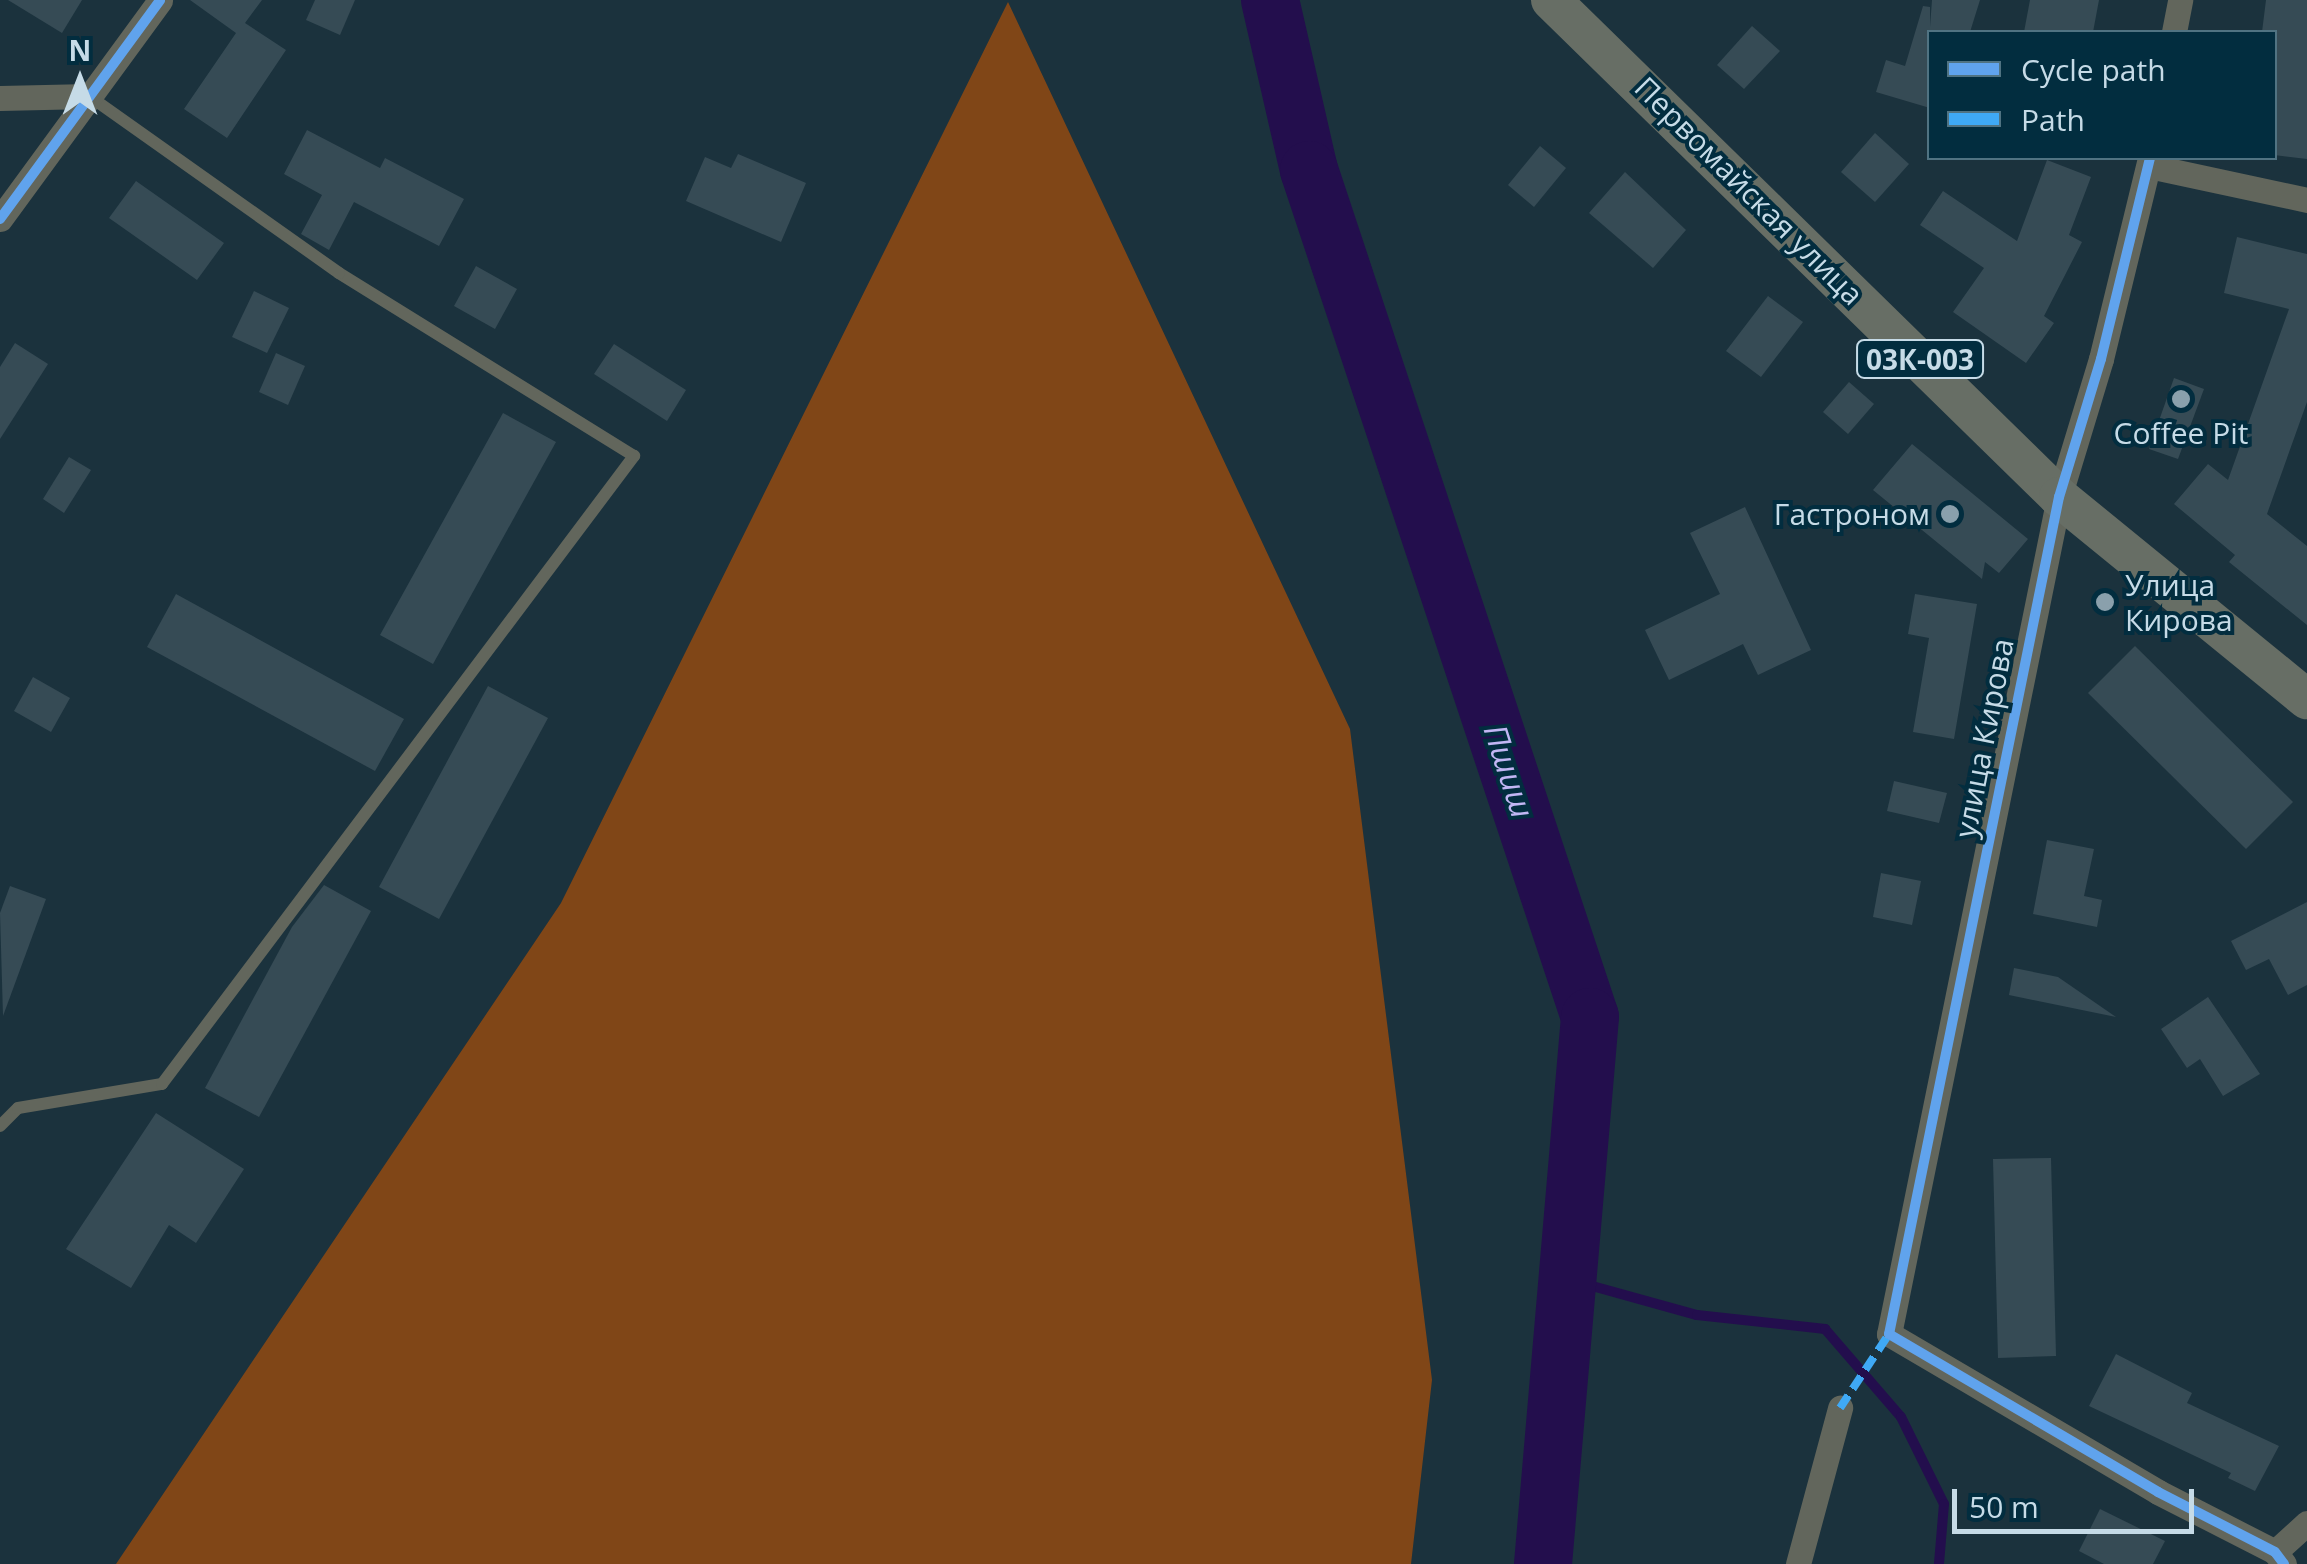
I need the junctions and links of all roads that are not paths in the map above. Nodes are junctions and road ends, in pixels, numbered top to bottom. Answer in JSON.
{"nodes":[{"id":1,"x":160,"y":0,"type":"edge"},
{"id":2,"x":1551,"y":0,"type":"edge"},
{"id":3,"x":2180,"y":0,"type":"edge"},
{"id":4,"x":2174,"y":30,"type":"edge"},
{"id":5,"x":89,"y":96,"type":"junction"},
{"id":6,"x":0,"y":98,"type":"edge"},
{"id":7,"x":2150,"y":162,"type":"edge"},
{"id":8,"x":2307,"y":200,"type":"edge"},
{"id":9,"x":0,"y":219,"type":"edge"},
{"id":10,"x":2059,"y":497,"type":"junction"},
{"id":11,"x":2307,"y":699,"type":"edge"},
{"id":12,"x":0,"y":1126,"type":"edge"},
{"id":13,"x":1840,"y":1408,"type":"dead end"},
{"id":14,"x":2307,"y":1523,"type":"edge"},
{"id":15,"x":2279,"y":1558,"type":"edge"},
{"id":16,"x":1798,"y":1564,"type":"edge"}],
"edges":[{"from":1,"to":5,"type":"street"},
{"from":2,"to":10,"type":"main road","name":"Первомайская улица","number":"03К-003"},
{"from":3,"to":4,"type":"street"},
{"from":5,"to":6,"type":"street"},
{"from":5,"to":9,"type":"street"},
{"from":5,"to":12,"type":"lane"},
{"from":7,"to":8,"type":"street"},
{"from":7,"to":10,"type":"street","name":"улица Кирова"},
{"from":10,"to":11,"type":"main road","name":"Первомайская улица","number":"03К-003"},
{"from":10,"to":15,"type":"street","name":"улица Кирова"},
{"from":13,"to":16,"type":"street"},
{"from":14,"to":15,"type":"street"}]}
